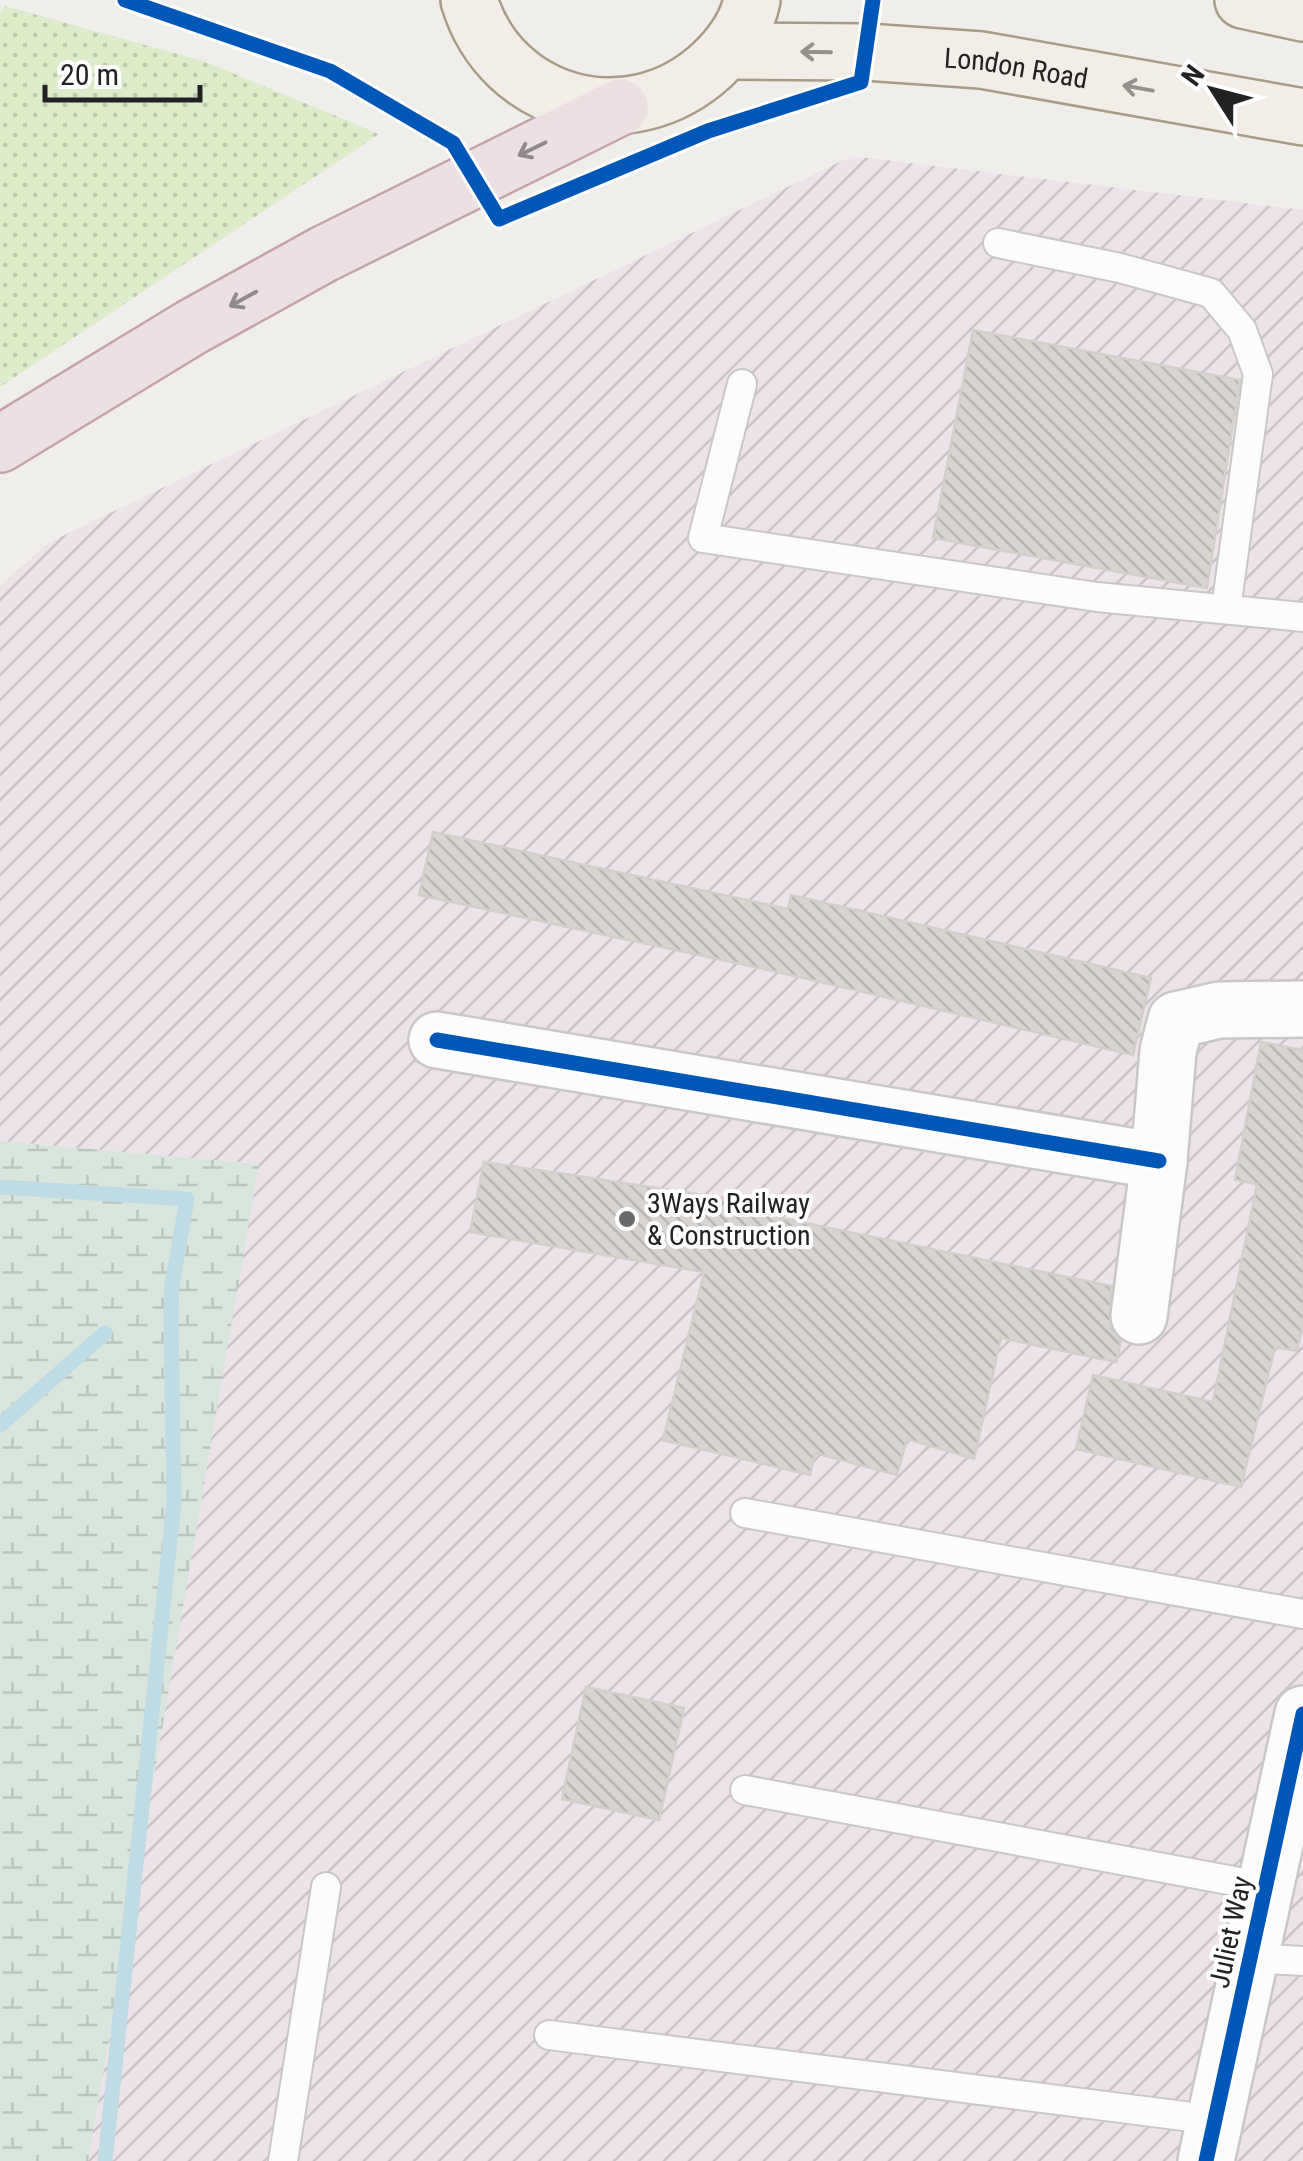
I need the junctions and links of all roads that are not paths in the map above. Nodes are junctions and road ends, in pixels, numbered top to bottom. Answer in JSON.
{"nodes":[{"id":1,"x":752,"y":0,"type":"edge"},
{"id":2,"x":1243,"y":0,"type":"edge"},
{"id":3,"x":461,"y":7,"type":"edge"},
{"id":4,"x":1303,"y":13,"type":"edge"},
{"id":5,"x":727,"y":51,"type":"junction"},
{"id":6,"x":620,"y":107,"type":"junction"},
{"id":7,"x":1283,"y":114,"type":"edge"},
{"id":8,"x":1303,"y":146,"type":"edge"},
{"id":9,"x":998,"y":244,"type":"dead end"},
{"id":10,"x":742,"y":384,"type":"dead end"},
{"id":11,"x":0,"y":444,"type":"edge"},
{"id":12,"x":1226,"y":609,"type":"junction"},
{"id":13,"x":1303,"y":616,"type":"edge"},
{"id":14,"x":1303,"y":1009,"type":"edge"},
{"id":15,"x":437,"y":1040,"type":"dead end"},
{"id":16,"x":1159,"y":1161,"type":"junction"},
{"id":17,"x":1139,"y":1316,"type":"dead end"},
{"id":18,"x":745,"y":1513,"type":"dead end"},
{"id":19,"x":1303,"y":1614,"type":"edge"},
{"id":20,"x":1303,"y":1714,"type":"edge"},
{"id":21,"x":745,"y":1790,"type":"dead end"},
{"id":22,"x":326,"y":1886,"type":"dead end"},
{"id":23,"x":1266,"y":1886,"type":"junction"},
{"id":24,"x":1276,"y":1959,"type":"edge"},
{"id":25,"x":549,"y":2035,"type":"dead end"},
{"id":26,"x":1211,"y":2140,"type":"edge"},
{"id":27,"x":283,"y":2161,"type":"edge"}],
"edges":[{"from":1,"to":5,"type":"main road"},
{"from":2,"to":4,"type":"main road"},
{"from":3,"to":6,"type":"main road"},
{"from":5,"to":6,"type":"main road"},
{"from":7,"to":5,"type":"main road","name":"London Road","one_way":true},
{"from":6,"to":11,"type":"highway","one_way":true},
{"from":7,"to":8,"type":"street"},
{"from":9,"to":12,"type":"lane"},
{"from":10,"to":12,"type":"lane"},
{"from":12,"to":13,"type":"lane"},
{"from":14,"to":16,"type":"street"},
{"from":15,"to":16,"type":"street"},
{"from":16,"to":17,"type":"street"},
{"from":18,"to":19,"type":"lane"},
{"from":20,"to":23,"type":"street","name":"Juliet Way"},
{"from":21,"to":23,"type":"lane"},
{"from":22,"to":27,"type":"lane"},
{"from":23,"to":24,"type":"street","name":"Juliet Way"},
{"from":24,"to":26,"type":"street","name":"Juliet Way"},
{"from":25,"to":26,"type":"lane"}]}
